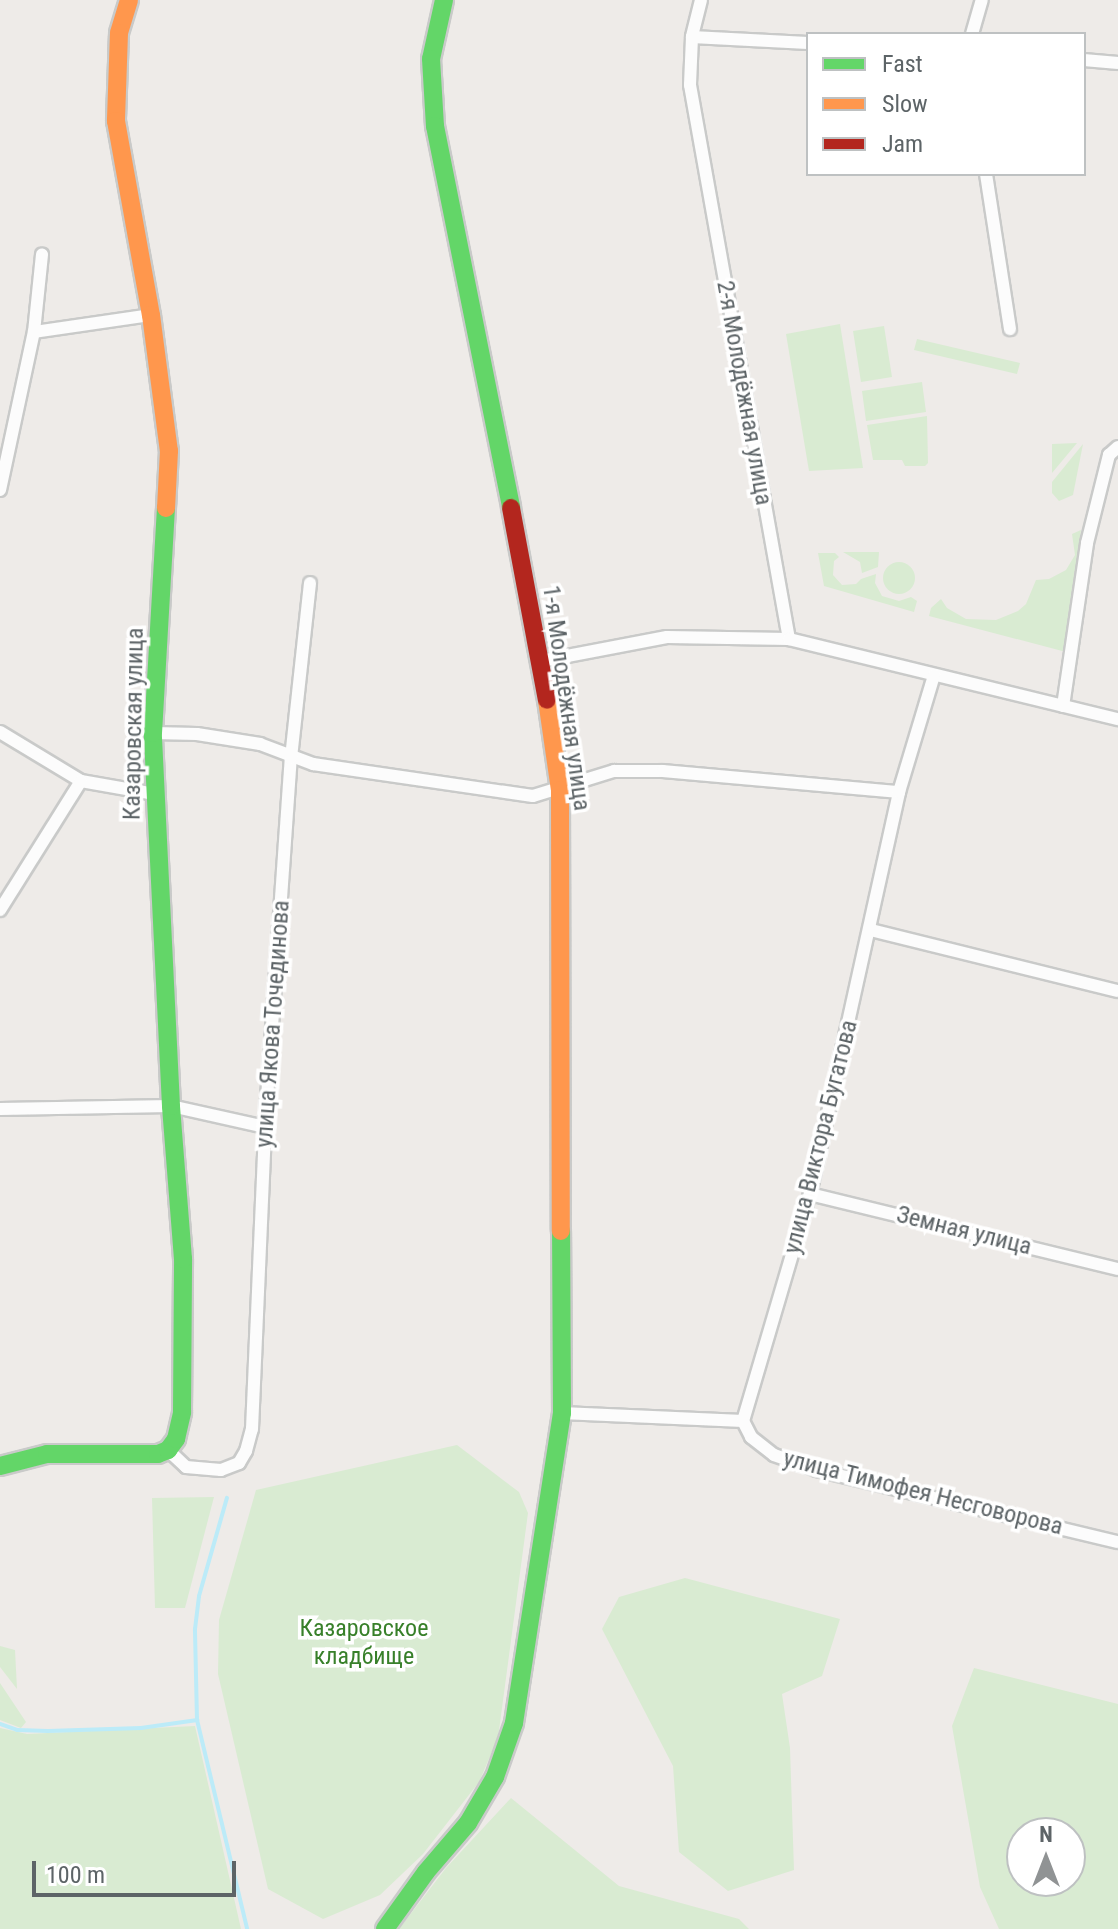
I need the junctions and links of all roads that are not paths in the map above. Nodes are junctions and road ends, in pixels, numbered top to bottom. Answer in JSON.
{"nodes":[{"id":1,"x":129,"y":0,"type":"edge"},
{"id":2,"x":444,"y":0,"type":"edge"},
{"id":3,"x":701,"y":0,"type":"edge"},
{"id":4,"x":982,"y":0,"type":"edge"},
{"id":5,"x":973,"y":32,"type":"edge"},
{"id":6,"x":692,"y":37,"type":"junction"},
{"id":7,"x":806,"y":43,"type":"edge"},
{"id":8,"x":1086,"y":60,"type":"edge"},
{"id":9,"x":1118,"y":63,"type":"edge"},
{"id":10,"x":986,"y":176,"type":"edge"},
{"id":11,"x":42,"y":254,"type":"dead end"},
{"id":12,"x":151,"y":315,"type":"junction"},
{"id":13,"x":1010,"y":329,"type":"dead end"},
{"id":14,"x":34,"y":332,"type":"junction"},
{"id":15,"x":1118,"y":447,"type":"edge"},
{"id":16,"x":0,"y":490,"type":"edge"},
{"id":17,"x":310,"y":583,"type":"dead end"},
{"id":18,"x":789,"y":639,"type":"junction"},
{"id":19,"x":541,"y":661,"type":"junction"},
{"id":20,"x":934,"y":675,"type":"junction"},
{"id":21,"x":1063,"y":706,"type":"junction"},
{"id":22,"x":1118,"y":719,"type":"edge"},
{"id":23,"x":0,"y":732,"type":"edge"},
{"id":24,"x":153,"y":733,"type":"junction"},
{"id":25,"x":291,"y":758,"type":"junction"},
{"id":26,"x":81,"y":781,"type":"junction"},
{"id":27,"x":560,"y":790,"type":"junction"},
{"id":28,"x":899,"y":792,"type":"junction"},
{"id":29,"x":155,"y":794,"type":"junction"},
{"id":30,"x":0,"y":910,"type":"edge"},
{"id":31,"x":871,"y":930,"type":"junction"},
{"id":32,"x":1118,"y":991,"type":"edge"},
{"id":33,"x":171,"y":1106,"type":"junction"},
{"id":34,"x":0,"y":1109,"type":"edge"},
{"id":35,"x":265,"y":1127,"type":"junction"},
{"id":36,"x":810,"y":1194,"type":"junction"},
{"id":37,"x":1118,"y":1269,"type":"edge"},
{"id":38,"x":562,"y":1413,"type":"junction"},
{"id":39,"x":743,"y":1421,"type":"junction"},
{"id":40,"x":168,"y":1450,"type":"junction"},
{"id":41,"x":0,"y":1466,"type":"edge"},
{"id":42,"x":1118,"y":1542,"type":"edge"},
{"id":43,"x":385,"y":1929,"type":"edge"}],
"edges":[{"from":1,"to":12,"type":"street","name":"Казаровская улица"},
{"from":2,"to":19,"type":"street","name":"1-я Молодёжная улица"},
{"from":3,"to":6,"type":"street","name":"2-я Молодёжная улица"},
{"from":4,"to":5,"type":"street"},
{"from":6,"to":7,"type":"street"},
{"from":6,"to":18,"type":"street","name":"2-я Молодёжная улица"},
{"from":8,"to":9,"type":"street"},
{"from":10,"to":13,"type":"street"},
{"from":11,"to":14,"type":"street"},
{"from":12,"to":14,"type":"street"},
{"from":12,"to":24,"type":"street","name":"Казаровская улица"},
{"from":14,"to":16,"type":"street"},
{"from":15,"to":21,"type":"street"},
{"from":17,"to":25,"type":"street","name":"улица Якова Точединова"},
{"from":18,"to":19,"type":"street"},
{"from":18,"to":20,"type":"street"},
{"from":19,"to":27,"type":"street","name":"1-я Молодёжная улица"},
{"from":20,"to":21,"type":"street"},
{"from":20,"to":28,"type":"street","name":"улица Виктора Бугатова"},
{"from":21,"to":22,"type":"street"},
{"from":23,"to":26,"type":"street"},
{"from":24,"to":25,"type":"street"},
{"from":24,"to":29,"type":"street","name":"Казаровская улица"},
{"from":25,"to":27,"type":"street"},
{"from":25,"to":35,"type":"street","name":"улица Якова Точединова"},
{"from":26,"to":29,"type":"street"},
{"from":26,"to":30,"type":"street"},
{"from":27,"to":28,"type":"street"},
{"from":27,"to":38,"type":"street","name":"1-я Молодёжная улица"},
{"from":28,"to":31,"type":"street","name":"улица Виктора Бугатова"},
{"from":29,"to":33,"type":"street","name":"Казаровская улица"},
{"from":31,"to":32,"type":"street"},
{"from":31,"to":36,"type":"street","name":"улица Виктора Бугатова"},
{"from":33,"to":34,"type":"street"},
{"from":33,"to":35,"type":"street"},
{"from":33,"to":40,"type":"street","name":"Казаровская улица"},
{"from":35,"to":40,"type":"street","name":"улица Якова Точединова"},
{"from":36,"to":37,"type":"street","name":"Земная улица"},
{"from":36,"to":39,"type":"street","name":"улица Виктора Бугатова"},
{"from":38,"to":39,"type":"street"},
{"from":38,"to":43,"type":"street","name":"1-я Молодёжная улица"},
{"from":39,"to":42,"type":"street","name":"улица Тимофея Несговорова"},
{"from":40,"to":41,"type":"street"}]}
